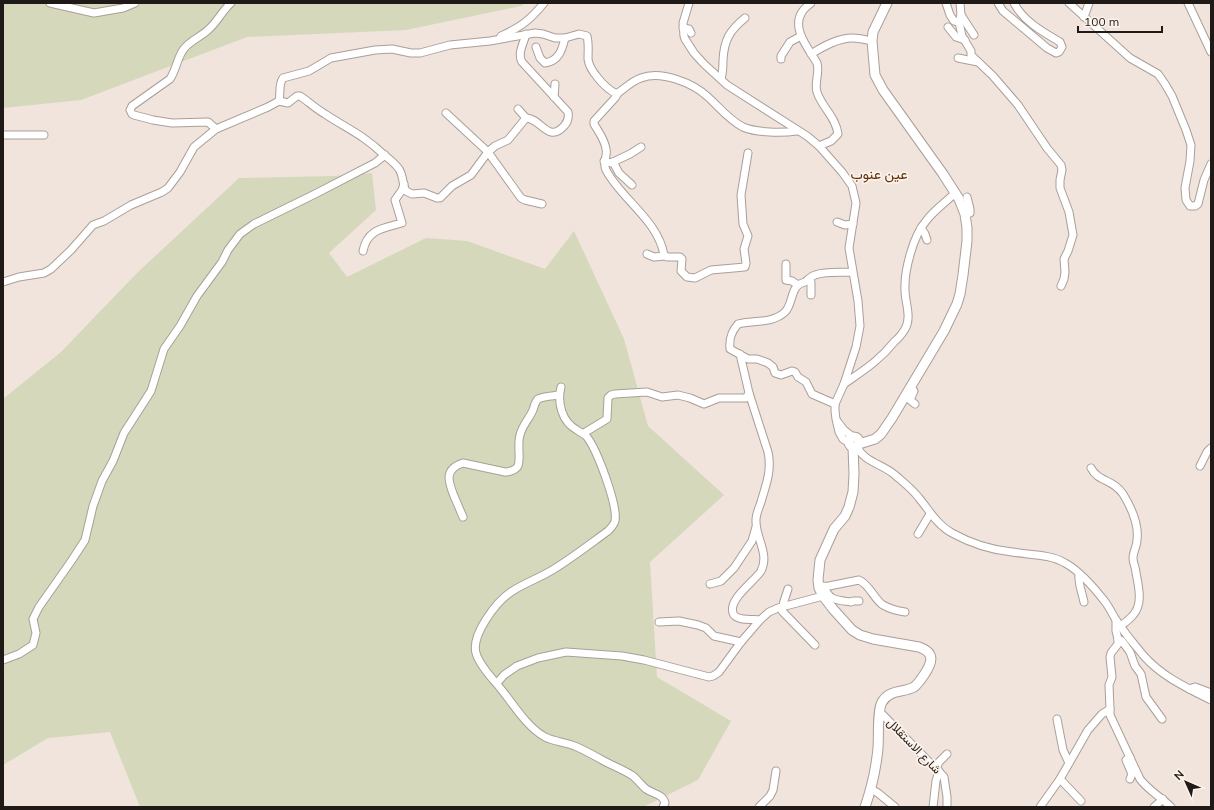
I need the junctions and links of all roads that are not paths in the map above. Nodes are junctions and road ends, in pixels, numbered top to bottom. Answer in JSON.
{"nodes":[{"id":1,"x":50,"y":3,"type":"edge"},
{"id":2,"x":135,"y":3,"type":"edge"},
{"id":3,"x":231,"y":3,"type":"edge"},
{"id":4,"x":544,"y":3,"type":"edge"},
{"id":5,"x":689,"y":3,"type":"edge"},
{"id":6,"x":811,"y":3,"type":"edge"},
{"id":7,"x":887,"y":3,"type":"edge"},
{"id":8,"x":946,"y":3,"type":"edge"},
{"id":9,"x":960,"y":3,"type":"edge"},
{"id":10,"x":998,"y":3,"type":"edge"},
{"id":11,"x":1014,"y":3,"type":"edge"},
{"id":12,"x":1069,"y":3,"type":"edge"},
{"id":13,"x":1089,"y":3,"type":"edge"},
{"id":14,"x":1188,"y":3,"type":"edge"},
{"id":15,"x":1084,"y":17,"type":"junction"},
{"id":16,"x":745,"y":18,"type":"dead end"},
{"id":17,"x":960,"y":19,"type":"junction"},
{"id":18,"x":948,"y":27,"type":"dead end"},
{"id":19,"x":683,"y":28,"type":"junction"},
{"id":20,"x":691,"y":33,"type":"dead end"},
{"id":21,"x":526,"y":34,"type":"junction"},
{"id":22,"x":974,"y":35,"type":"dead end"},
{"id":23,"x":801,"y":36,"type":"junction"},
{"id":24,"x":565,"y":38,"type":"junction"},
{"id":25,"x":965,"y":40,"type":"junction"},
{"id":26,"x":490,"y":41,"type":"junction"},
{"id":27,"x":872,"y":41,"type":"junction"},
{"id":28,"x":536,"y":47,"type":"dead end"},
{"id":29,"x":1211,"y":52,"type":"edge"},
{"id":30,"x":811,"y":54,"type":"junction"},
{"id":31,"x":958,"y":58,"type":"dead end"},
{"id":32,"x":781,"y":59,"type":"dead end"},
{"id":33,"x":980,"y":63,"type":"junction"},
{"id":34,"x":721,"y":79,"type":"junction"},
{"id":35,"x":555,"y":84,"type":"dead end"},
{"id":36,"x":618,"y":93,"type":"junction"},
{"id":37,"x":554,"y":97,"type":"junction"},
{"id":38,"x":279,"y":101,"type":"junction"},
{"id":39,"x":518,"y":109,"type":"dead end"},
{"id":40,"x":446,"y":113,"type":"dead end"},
{"id":41,"x":526,"y":118,"type":"junction"},
{"id":42,"x":216,"y":129,"type":"junction"},
{"id":43,"x":797,"y":130,"type":"junction"},
{"id":44,"x":3,"y":135,"type":"edge"},
{"id":45,"x":44,"y":135,"type":"dead end"},
{"id":46,"x":819,"y":146,"type":"junction"},
{"id":47,"x":641,"y":147,"type":"dead end"},
{"id":48,"x":488,"y":152,"type":"junction"},
{"id":49,"x":748,"y":153,"type":"dead end"},
{"id":50,"x":384,"y":155,"type":"junction"},
{"id":51,"x":604,"y":161,"type":"junction"},
{"id":52,"x":613,"y":162,"type":"junction"},
{"id":53,"x":1211,"y":164,"type":"edge"},
{"id":54,"x":404,"y":184,"type":"junction"},
{"id":55,"x":632,"y":185,"type":"dead end"},
{"id":56,"x":955,"y":193,"type":"junction"},
{"id":57,"x":855,"y":194,"type":"junction"},
{"id":58,"x":967,"y":196,"type":"dead end"},
{"id":59,"x":860,"y":200,"type":"dead end"},
{"id":60,"x":542,"y":204,"type":"dead end"},
{"id":61,"x":965,"y":214,"type":"junction"},
{"id":62,"x":837,"y":222,"type":"dead end"},
{"id":63,"x":853,"y":224,"type":"junction"},
{"id":64,"x":921,"y":228,"type":"junction"},
{"id":65,"x":366,"y":240,"type":"junction"},
{"id":66,"x":927,"y":240,"type":"dead end"},
{"id":67,"x":357,"y":245,"type":"dead end"},
{"id":68,"x":363,"y":251,"type":"dead end"},
{"id":69,"x":647,"y":254,"type":"dead end"},
{"id":70,"x":665,"y":256,"type":"junction"},
{"id":71,"x":786,"y":264,"type":"dead end"},
{"id":72,"x":852,"y":272,"type":"junction"},
{"id":73,"x":808,"y":280,"type":"junction"},
{"id":74,"x":3,"y":282,"type":"edge"},
{"id":75,"x":798,"y":285,"type":"junction"},
{"id":76,"x":1061,"y":286,"type":"dead end"},
{"id":77,"x":811,"y":295,"type":"dead end"},
{"id":78,"x":740,"y":354,"type":"junction"},
{"id":79,"x":844,"y":384,"type":"junction"},
{"id":80,"x":910,"y":387,"type":"junction"},
{"id":81,"x":749,"y":393,"type":"junction"},
{"id":82,"x":835,"y":404,"type":"junction"},
{"id":83,"x":915,"y":404,"type":"dead end"},
{"id":84,"x":584,"y":433,"type":"junction"},
{"id":85,"x":855,"y":443,"type":"junction"},
{"id":86,"x":1211,"y":448,"type":"edge"},
{"id":87,"x":1200,"y":466,"type":"dead end"},
{"id":88,"x":1091,"y":468,"type":"dead end"},
{"id":89,"x":930,"y":514,"type":"junction"},
{"id":90,"x":463,"y":517,"type":"dead end"},
{"id":91,"x":756,"y":525,"type":"junction"},
{"id":92,"x":918,"y":534,"type":"dead end"},
{"id":93,"x":1079,"y":574,"type":"junction"},
{"id":94,"x":710,"y":584,"type":"dead end"},
{"id":95,"x":788,"y":589,"type":"dead end"},
{"id":96,"x":822,"y":590,"type":"junction"},
{"id":97,"x":859,"y":601,"type":"dead end"},
{"id":98,"x":1084,"y":602,"type":"dead end"},
{"id":99,"x":782,"y":608,"type":"junction"},
{"id":100,"x":905,"y":612,"type":"dead end"},
{"id":101,"x":760,"y":620,"type":"junction"},
{"id":102,"x":659,"y":622,"type":"dead end"},
{"id":103,"x":1118,"y":623,"type":"junction"},
{"id":104,"x":1118,"y":639,"type":"junction"},
{"id":105,"x":741,"y":642,"type":"junction"},
{"id":106,"x":815,"y":645,"type":"dead end"},
{"id":107,"x":3,"y":660,"type":"edge"},
{"id":108,"x":497,"y":683,"type":"junction"},
{"id":109,"x":1189,"y":689,"type":"junction"},
{"id":110,"x":1211,"y":693,"type":"edge"},
{"id":111,"x":1211,"y":700,"type":"edge"},
{"id":112,"x":1110,"y":710,"type":"junction"},
{"id":113,"x":879,"y":711,"type":"junction"},
{"id":114,"x":1057,"y":719,"type":"dead end"},
{"id":115,"x":1162,"y":719,"type":"dead end"},
{"id":116,"x":947,"y":754,"type":"dead end"},
{"id":117,"x":1130,"y":757,"type":"junction"},
{"id":118,"x":1069,"y":763,"type":"junction"},
{"id":119,"x":938,"y":770,"type":"junction"},
{"id":120,"x":776,"y":771,"type":"dead end"},
{"id":121,"x":1060,"y":779,"type":"junction"},
{"id":122,"x":1130,"y":779,"type":"dead end"},
{"id":123,"x":871,"y":789,"type":"junction"},
{"id":124,"x":1163,"y":799,"type":"junction"},
{"id":125,"x":1081,"y":801,"type":"dead end"},
{"id":126,"x":663,"y":807,"type":"edge"},
{"id":127,"x":759,"y":807,"type":"edge"},
{"id":128,"x":865,"y":807,"type":"edge"},
{"id":129,"x":895,"y":807,"type":"edge"},
{"id":130,"x":933,"y":807,"type":"edge"},
{"id":131,"x":947,"y":807,"type":"edge"},
{"id":132,"x":1040,"y":807,"type":"edge"},
{"id":133,"x":1154,"y":807,"type":"edge"},
{"id":134,"x":1170,"y":807,"type":"edge"}],
"edges":[{"from":1,"to":2,"type":"street"},
{"from":3,"to":42,"type":"street"},
{"from":4,"to":26,"type":"street"},
{"from":5,"to":19,"type":"street"},
{"from":6,"to":23,"type":"street"},
{"from":7,"to":27,"type":"main road"},
{"from":8,"to":17,"type":"street"},
{"from":9,"to":17,"type":"street"},
{"from":10,"to":11,"type":"street"},
{"from":12,"to":15,"type":"street"},
{"from":13,"to":15,"type":"street"},
{"from":14,"to":29,"type":"street"},
{"from":15,"to":53,"type":"street"},
{"from":16,"to":34,"type":"street"},
{"from":17,"to":22,"type":"street"},
{"from":17,"to":25,"type":"street"},
{"from":18,"to":25,"type":"street"},
{"from":19,"to":20,"type":"street"},
{"from":19,"to":34,"type":"street"},
{"from":21,"to":24,"type":"street"},
{"from":21,"to":26,"type":"street"},
{"from":21,"to":37,"type":"street"},
{"from":23,"to":30,"type":"street"},
{"from":23,"to":32,"type":"street"},
{"from":24,"to":28,"type":"street"},
{"from":24,"to":36,"type":"street"},
{"from":25,"to":33,"type":"street"},
{"from":26,"to":38,"type":"street"},
{"from":27,"to":30,"type":"street"},
{"from":27,"to":56,"type":"main road"},
{"from":30,"to":46,"type":"street"},
{"from":31,"to":33,"type":"street"},
{"from":33,"to":76,"type":"street"},
{"from":34,"to":43,"type":"street"},
{"from":35,"to":37,"type":"street"},
{"from":36,"to":43,"type":"street"},
{"from":36,"to":51,"type":"street"},
{"from":37,"to":41,"type":"street"},
{"from":38,"to":42,"type":"street"},
{"from":38,"to":50,"type":"street"},
{"from":39,"to":41,"type":"street"},
{"from":40,"to":48,"type":"street"},
{"from":41,"to":48,"type":"street"},
{"from":42,"to":74,"type":"street"},
{"from":43,"to":46,"type":"street"},
{"from":44,"to":45,"type":"street"},
{"from":46,"to":57,"type":"street"},
{"from":47,"to":52,"type":"street"},
{"from":48,"to":54,"type":"street"},
{"from":48,"to":60,"type":"street"},
{"from":49,"to":70,"type":"street"},
{"from":50,"to":54,"type":"street"},
{"from":50,"to":107,"type":"street"},
{"from":51,"to":52,"type":"street"},
{"from":51,"to":70,"type":"street"},
{"from":52,"to":55,"type":"street"},
{"from":54,"to":65,"type":"street"},
{"from":56,"to":61,"type":"main road"},
{"from":56,"to":64,"type":"street"},
{"from":57,"to":59,"type":"street"},
{"from":57,"to":63,"type":"street"},
{"from":58,"to":61,"type":"street"},
{"from":61,"to":80,"type":"main road"},
{"from":62,"to":63,"type":"street"},
{"from":63,"to":72,"type":"street"},
{"from":64,"to":66,"type":"street"},
{"from":64,"to":79,"type":"street"},
{"from":65,"to":67,"type":"street"},
{"from":65,"to":68,"type":"street"},
{"from":69,"to":70,"type":"street"},
{"from":71,"to":75,"type":"street"},
{"from":72,"to":73,"type":"street"},
{"from":72,"to":79,"type":"street"},
{"from":73,"to":75,"type":"street"},
{"from":73,"to":77,"type":"street"},
{"from":75,"to":78,"type":"street"},
{"from":78,"to":81,"type":"street"},
{"from":78,"to":82,"type":"street"},
{"from":79,"to":82,"type":"street"},
{"from":80,"to":83,"type":"street"},
{"from":80,"to":85,"type":"main road"},
{"from":81,"to":84,"type":"street"},
{"from":81,"to":91,"type":"street"},
{"from":82,"to":85,"type":"street"},
{"from":84,"to":90,"type":"street"},
{"from":84,"to":108,"type":"street"},
{"from":85,"to":89,"type":"street"},
{"from":85,"to":96,"type":"main road"},
{"from":86,"to":87,"type":"street"},
{"from":88,"to":103,"type":"street"},
{"from":89,"to":92,"type":"street"},
{"from":89,"to":93,"type":"street"},
{"from":91,"to":94,"type":"street"},
{"from":91,"to":101,"type":"street"},
{"from":93,"to":98,"type":"street"},
{"from":93,"to":103,"type":"street"},
{"from":95,"to":99,"type":"street"},
{"from":96,"to":97,"type":"street"},
{"from":96,"to":99,"type":"street"},
{"from":96,"to":100,"type":"street"},
{"from":96,"to":113,"type":"main road"},
{"from":99,"to":101,"type":"street"},
{"from":99,"to":106,"type":"street"},
{"from":101,"to":105,"type":"street"},
{"from":102,"to":105,"type":"street"},
{"from":103,"to":104,"type":"street"},
{"from":103,"to":109,"type":"street"},
{"from":104,"to":112,"type":"street"},
{"from":104,"to":115,"type":"street"},
{"from":105,"to":108,"type":"street"},
{"from":108,"to":126,"type":"street"},
{"from":109,"to":110,"type":"street"},
{"from":109,"to":111,"type":"street"},
{"from":112,"to":117,"type":"street"},
{"from":112,"to":118,"type":"street"},
{"from":113,"to":119,"type":"street","name":"شارع الاستقلال"},
{"from":113,"to":123,"type":"main road"},
{"from":114,"to":118,"type":"street"},
{"from":116,"to":119,"type":"street"},
{"from":117,"to":122,"type":"street"},
{"from":117,"to":124,"type":"street"},
{"from":118,"to":121,"type":"street"},
{"from":119,"to":130,"type":"street"},
{"from":119,"to":131,"type":"street","name":"شارع الاستقلال"},
{"from":120,"to":127,"type":"street"},
{"from":121,"to":125,"type":"street"},
{"from":121,"to":132,"type":"street"},
{"from":123,"to":128,"type":"main road"},
{"from":123,"to":129,"type":"street"},
{"from":124,"to":133,"type":"street"},
{"from":124,"to":134,"type":"street"}]}
